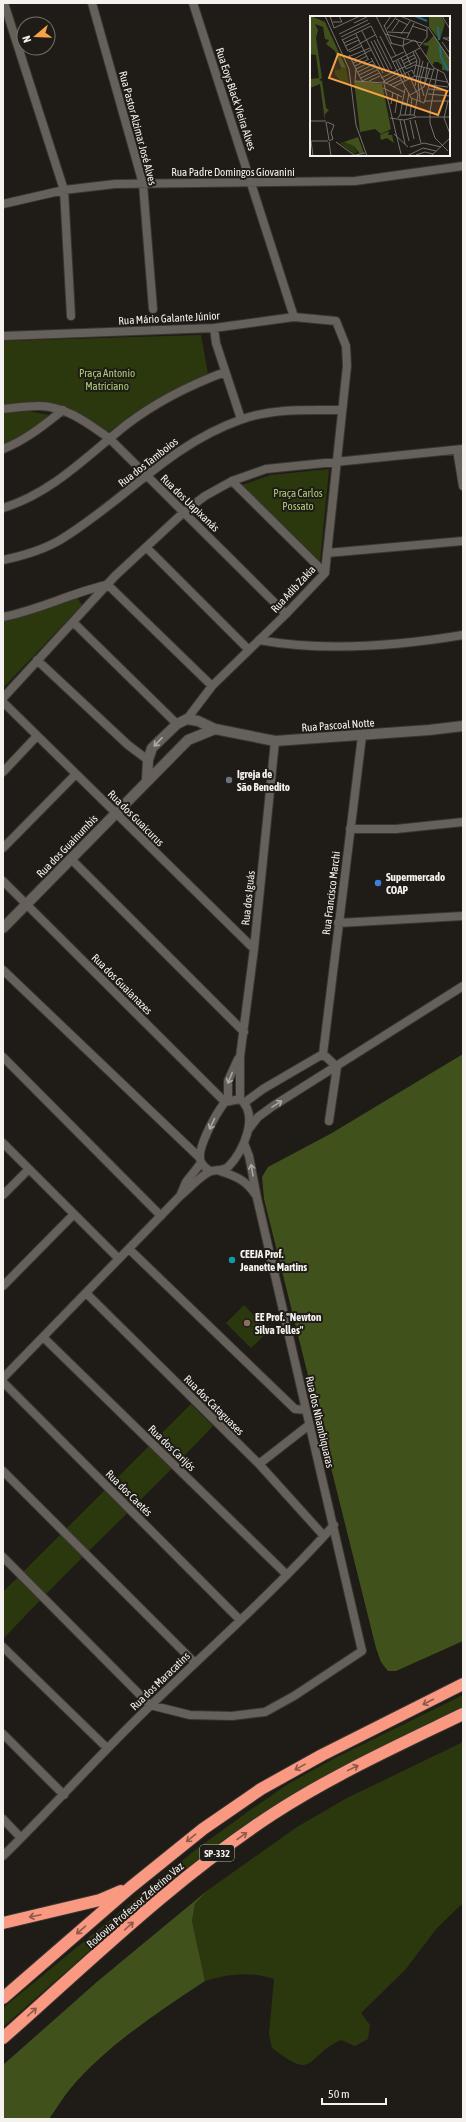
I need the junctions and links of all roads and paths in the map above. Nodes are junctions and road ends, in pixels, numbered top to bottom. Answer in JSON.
{"nodes":[{"id":1,"x":4,"y":3,"type":"edge"},
{"id":2,"x":92,"y":3,"type":"edge"},
{"id":3,"x":193,"y":3,"type":"edge"},
{"id":4,"x":463,"y":166,"type":"edge"},
{"id":5,"x":143,"y":184,"type":"junction"},
{"id":6,"x":252,"y":184,"type":"junction"},
{"id":7,"x":64,"y":190,"type":"junction"},
{"id":8,"x":3,"y":204,"type":"edge"},
{"id":9,"x":153,"y":309,"type":"dead end"},
{"id":10,"x":71,"y":316,"type":"dead end"},
{"id":11,"x":294,"y":318,"type":"junction"},
{"id":12,"x":336,"y":321,"type":"joint"},
{"id":13,"x":214,"y":328,"type":"junction"},
{"id":14,"x":3,"y":336,"type":"edge"},
{"id":15,"x":225,"y":372,"type":"junction"},
{"id":16,"x":3,"y":409,"type":"edge"},
{"id":17,"x":63,"y":410,"type":"junction"},
{"id":18,"x":342,"y":410,"type":"junction"},
{"id":19,"x":241,"y":419,"type":"junction"},
{"id":20,"x":110,"y":438,"type":"junction"},
{"id":21,"x":3,"y":449,"type":"edge"},
{"id":22,"x":460,"y":450,"type":"edge"},
{"id":23,"x":336,"y":462,"type":"junction"},
{"id":24,"x":146,"y":476,"type":"junction"},
{"id":25,"x":232,"y":481,"type":"junction"},
{"id":26,"x":463,"y":486,"type":"edge"},
{"id":27,"x":3,"y":508,"type":"edge"},
{"id":28,"x":185,"y":511,"type":"junction"},
{"id":29,"x":463,"y":541,"type":"edge"},
{"id":30,"x":146,"y":547,"type":"junction"},
{"id":31,"x":327,"y":553,"type":"junction"},
{"id":32,"x":3,"y":560,"type":"edge"},
{"id":33,"x":325,"y":573,"type":"junction"},
{"id":34,"x":107,"y":584,"type":"junction"},
{"id":35,"x":286,"y":614,"type":"junction"},
{"id":36,"x":3,"y":617,"type":"edge"},
{"id":37,"x":73,"y":622,"type":"junction"},
{"id":38,"x":463,"y":635,"type":"edge"},
{"id":39,"x":259,"y":640,"type":"junction"},
{"id":40,"x":249,"y":650,"type":"junction"},
{"id":41,"x":37,"y":660,"type":"junction"},
{"id":42,"x":212,"y":686,"type":"junction"},
{"id":43,"x":3,"y":698,"type":"edge"},
{"id":44,"x":3,"y":702,"type":"edge"},
{"id":45,"x":182,"y":722,"type":"junction"},
{"id":46,"x":463,"y":726,"type":"edge"},
{"id":47,"x":215,"y":728,"type":"junction"},
{"id":48,"x":37,"y":736,"type":"junction"},
{"id":49,"x":362,"y":736,"type":"junction"},
{"id":50,"x":275,"y":741,"type":"junction"},
{"id":51,"x":148,"y":760,"type":"junction"},
{"id":52,"x":3,"y":772,"type":"edge"},
{"id":53,"x":76,"y":774,"type":"junction"},
{"id":54,"x":147,"y":781,"type":"junction"},
{"id":55,"x":115,"y":813,"type":"junction"},
{"id":56,"x":463,"y":822,"type":"edge"},
{"id":57,"x":350,"y":829,"type":"junction"},
{"id":58,"x":3,"y":848,"type":"edge"},
{"id":59,"x":71,"y":859,"type":"junction"},
{"id":60,"x":3,"y":881,"type":"edge"},
{"id":61,"x":26,"y":905,"type":"junction"},
{"id":62,"x":463,"y":916,"type":"edge"},
{"id":63,"x":338,"y":923,"type":"junction"},
{"id":64,"x":3,"y":928,"type":"edge"},
{"id":65,"x":254,"y":949,"type":"junction"},
{"id":66,"x":3,"y":970,"type":"edge"},
{"id":67,"x":463,"y":986,"type":"edge"},
{"id":68,"x":244,"y":1032,"type":"junction"},
{"id":69,"x":322,"y":1054,"type":"junction"},
{"id":70,"x":3,"y":1057,"type":"edge"},
{"id":71,"x":240,"y":1057,"type":"junction"},
{"id":72,"x":337,"y":1067,"type":"junction"},
{"id":73,"x":227,"y":1101,"type":"junction"},
{"id":74,"x":242,"y":1101,"type":"junction"},
{"id":75,"x":329,"y":1121,"type":"dead end"},
{"id":76,"x":248,"y":1130,"type":"junction"},
{"id":77,"x":3,"y":1143,"type":"edge"},
{"id":78,"x":244,"y":1143,"type":"junction"},
{"id":79,"x":201,"y":1160,"type":"junction"},
{"id":80,"x":29,"y":1169,"type":"junction"},
{"id":81,"x":210,"y":1171,"type":"junction"},
{"id":82,"x":220,"y":1171,"type":"junction"},
{"id":83,"x":3,"y":1195,"type":"edge"},
{"id":84,"x":180,"y":1196,"type":"junction"},
{"id":85,"x":257,"y":1198,"type":"junction"},
{"id":86,"x":74,"y":1214,"type":"junction"},
{"id":87,"x":161,"y":1216,"type":"junction"},
{"id":88,"x":130,"y":1249,"type":"junction"},
{"id":89,"x":119,"y":1259,"type":"junction"},
{"id":90,"x":3,"y":1286,"type":"edge"},
{"id":91,"x":86,"y":1293,"type":"junction"},
{"id":92,"x":43,"y":1337,"type":"junction"},
{"id":93,"x":3,"y":1378,"type":"edge"},
{"id":94,"x":3,"y":1382,"type":"edge"},
{"id":95,"x":306,"y":1410,"type":"junction"},
{"id":96,"x":309,"y":1425,"type":"junction"},
{"id":97,"x":259,"y":1464,"type":"junction"},
{"id":98,"x":3,"y":1471,"type":"edge"},
{"id":99,"x":334,"y":1525,"type":"junction"},
{"id":100,"x":324,"y":1536,"type":"junction"},
{"id":101,"x":3,"y":1557,"type":"edge"},
{"id":102,"x":286,"y":1574,"type":"junction"},
{"id":103,"x":240,"y":1620,"type":"junction"},
{"id":104,"x":3,"y":1646,"type":"edge"},
{"id":105,"x":195,"y":1663,"type":"junction"},
{"id":106,"x":463,"y":1684,"type":"edge"},
{"id":107,"x":150,"y":1705,"type":"junction"},
{"id":108,"x":463,"y":1714,"type":"edge"},
{"id":109,"x":3,"y":1734,"type":"edge"},
{"id":110,"x":107,"y":1748,"type":"junction"},
{"id":111,"x":64,"y":1795,"type":"junction"},
{"id":112,"x":3,"y":1819,"type":"edge"},
{"id":113,"x":22,"y":1838,"type":"junction"},
{"id":114,"x":3,"y":1856,"type":"edge"},
{"id":115,"x":131,"y":1887,"type":"junction"},
{"id":116,"x":3,"y":1923,"type":"edge"},
{"id":117,"x":3,"y":1998,"type":"edge"},
{"id":118,"x":3,"y":2038,"type":"edge"}],
"edges":[{"from":1,"to":7,"type":"street"},
{"from":2,"to":5,"type":"street","name":"Rua Pastor Alzimar José Alves"},
{"from":3,"to":6,"type":"street","name":"Rua Eoys Black Vieira Alves"},
{"from":4,"to":6,"type":"street","name":"Rua Padre Domingos Giovanini"},
{"from":5,"to":6,"type":"street","name":"Rua Padre Domingos Giovanini"},
{"from":5,"to":7,"type":"street","name":"Rua Padre Domingos Giovanini"},
{"from":5,"to":9,"type":"street","name":"Rua Pastor Alzimar José Alves"},
{"from":6,"to":11,"type":"street","name":"Rua Eoys Black Vieira Alves"},
{"from":7,"to":8,"type":"street","name":"Rua Padre Domingos Giovanini"},
{"from":7,"to":10,"type":"street"},
{"from":11,"to":12,"type":"street","name":"Rua Mário Galante Júnior"},
{"from":11,"to":13,"type":"street","name":"Rua Mário Galante Júnior"},
{"from":12,"to":18,"type":"street","name":"Rua Adib Zakia"},
{"from":13,"to":14,"type":"street","name":"Rua Mário Galante Júnior"},
{"from":13,"to":15,"type":"street"},
{"from":15,"to":19,"type":"street"},
{"from":15,"to":20,"type":"street"},
{"from":16,"to":17,"type":"street","name":"Rua dos Uapixanás"},
{"from":17,"to":20,"type":"street","name":"Rua dos Uapixanás"},
{"from":17,"to":21,"type":"street"},
{"from":18,"to":19,"type":"street","name":"Rua dos Tamboios"},
{"from":18,"to":23,"type":"street","name":"Rua Adib Zakia"},
{"from":19,"to":24,"type":"street","name":"Rua dos Tamboios"},
{"from":20,"to":24,"type":"street","name":"Rua dos Uapixanás"},
{"from":20,"to":27,"type":"street"},
{"from":22,"to":23,"type":"street"},
{"from":22,"to":26,"type":"street"},
{"from":23,"to":25,"type":"street"},
{"from":23,"to":31,"type":"street","name":"Rua Adib Zakia"},
{"from":24,"to":28,"type":"street","name":"Rua dos Uapixanás"},
{"from":24,"to":32,"type":"street","name":"Rua dos Tamboios"},
{"from":25,"to":28,"type":"street"},
{"from":25,"to":33,"type":"street"},
{"from":28,"to":30,"type":"street"},
{"from":28,"to":35,"type":"street","name":"Rua dos Uapixanás"},
{"from":29,"to":31,"type":"street"},
{"from":30,"to":34,"type":"street"},
{"from":30,"to":40,"type":"street"},
{"from":31,"to":33,"type":"street","name":"Rua Adib Zakia"},
{"from":33,"to":35,"type":"street","name":"Rua Adib Zakia"},
{"from":34,"to":36,"type":"street"},
{"from":34,"to":37,"type":"street"},
{"from":34,"to":42,"type":"street"},
{"from":35,"to":39,"type":"street","name":"Rua Adib Zakia"},
{"from":37,"to":41,"type":"street"},
{"from":37,"to":45,"type":"street"},
{"from":38,"to":39,"type":"street"},
{"from":39,"to":40,"type":"street","name":"Rua Adib Zakia"},
{"from":40,"to":42,"type":"street","name":"Rua Adib Zakia"},
{"from":41,"to":43,"type":"street"},
{"from":41,"to":51,"type":"street"},
{"from":42,"to":45,"type":"street","name":"Rua Adib Zakia"},
{"from":44,"to":48,"type":"street","name":"Rua dos Guaicurus"},
{"from":45,"to":47,"type":"street"},
{"from":45,"to":51,"type":"street","one_way":true},
{"from":46,"to":49,"type":"street","name":"Rua Pascoal Notte"},
{"from":47,"to":50,"type":"street","name":"Rua Pascoal Notte"},
{"from":47,"to":54,"type":"street","name":"Rua dos Guainumbis"},
{"from":48,"to":52,"type":"street"},
{"from":48,"to":53,"type":"street","name":"Rua dos Guaicurus"},
{"from":49,"to":50,"type":"street","name":"Rua Pascoal Notte"},
{"from":49,"to":57,"type":"street","name":"Rua Francisco Marchi"},
{"from":50,"to":65,"type":"street","name":"Rua dos Iguás"},
{"from":51,"to":54,"type":"street"},
{"from":53,"to":55,"type":"street","name":"Rua dos Guaicurus"},
{"from":53,"to":58,"type":"street"},
{"from":54,"to":55,"type":"street","name":"Rua dos Guainumbis"},
{"from":55,"to":59,"type":"street","name":"Rua dos Guainumbis"},
{"from":55,"to":65,"type":"street","name":"Rua dos Guaicurus"},
{"from":56,"to":57,"type":"street"},
{"from":57,"to":63,"type":"street","name":"Rua Francisco Marchi"},
{"from":59,"to":61,"type":"street","name":"Rua dos Guainumbis"},
{"from":59,"to":68,"type":"street"},
{"from":60,"to":61,"type":"street","name":"Rua dos Guaianazes"},
{"from":61,"to":64,"type":"street","name":"Rua dos Guainumbis"},
{"from":61,"to":73,"type":"street","name":"Rua dos Guaianazes"},
{"from":62,"to":63,"type":"street"},
{"from":63,"to":69,"type":"street","name":"Rua Francisco Marchi"},
{"from":65,"to":68,"type":"street","name":"Rua dos Iguás"},
{"from":66,"to":79,"type":"street"},
{"from":67,"to":72,"type":"street"},
{"from":68,"to":71,"type":"street","name":"Rua dos Iguás"},
{"from":69,"to":72,"type":"street"},
{"from":69,"to":74,"type":"street"},
{"from":70,"to":87,"type":"street"},
{"from":71,"to":73,"type":"street","name":"Rua dos Iguás","one_way":true},
{"from":71,"to":74,"type":"street","name":"Rua dos Iguás"},
{"from":72,"to":75,"type":"street"},
{"from":76,"to":72,"type":"street","one_way":true},
{"from":73,"to":74,"type":"street"},
{"from":73,"to":79,"type":"street","one_way":true},
{"from":74,"to":76,"type":"street","name":"Rua dos Iguás"},
{"from":76,"to":78,"type":"street"},
{"from":77,"to":80,"type":"street"},
{"from":78,"to":82,"type":"street"},
{"from":85,"to":78,"type":"street","name":"Rua dos Nhambiquaras","one_way":true},
{"from":79,"to":81,"type":"street"},
{"from":79,"to":84,"type":"street"},
{"from":80,"to":83,"type":"street"},
{"from":80,"to":86,"type":"street"},
{"from":81,"to":82,"type":"street","name":"Rua dos Nhambiquaras"},
{"from":81,"to":84,"type":"street"},
{"from":82,"to":85,"type":"street","name":"Rua dos Nhambiquaras"},
{"from":84,"to":87,"type":"street"},
{"from":85,"to":95,"type":"street","name":"Rua dos Nhambiquaras"},
{"from":86,"to":89,"type":"street"},
{"from":86,"to":90,"type":"street"},
{"from":87,"to":88,"type":"street"},
{"from":88,"to":89,"type":"street"},
{"from":88,"to":95,"type":"street"},
{"from":89,"to":91,"type":"street"},
{"from":91,"to":92,"type":"street"},
{"from":91,"to":97,"type":"street","name":"Rua dos Cataguases"},
{"from":92,"to":93,"type":"street"},
{"from":92,"to":102,"type":"street","name":"Rua dos Carijós"},
{"from":94,"to":103,"type":"street","name":"Rua dos Caetés"},
{"from":95,"to":96,"type":"street","name":"Rua dos Nhambiquaras"},
{"from":96,"to":97,"type":"street"},
{"from":96,"to":99,"type":"street","name":"Rua dos Nhambiquaras"},
{"from":97,"to":100,"type":"street","name":"Rua dos Cataguases"},
{"from":98,"to":105,"type":"street"},
{"from":99,"to":100,"type":"street","name":"Rua dos Maracatins"},
{"from":99,"to":107,"type":"street","name":"Rua dos Nhambiquaras"},
{"from":100,"to":102,"type":"street","name":"Rua dos Maracatins"},
{"from":101,"to":107,"type":"street"},
{"from":102,"to":103,"type":"street","name":"Rua dos Maracatins"},
{"from":103,"to":105,"type":"street","name":"Rua dos Maracatins"},
{"from":104,"to":110,"type":"street"},
{"from":105,"to":107,"type":"street","name":"Rua dos Maracatins"},
{"from":106,"to":115,"type":"highway","name":"Rodovia Professor Zeferino Vaz","number":"SP-332","one_way":true},
{"from":107,"to":110,"type":"street","name":"Rua dos Maracatins"},
{"from":118,"to":108,"type":"highway","name":"Rodovia Professor Zeferino Vaz","number":"SP-332","one_way":true},
{"from":109,"to":111,"type":"street"},
{"from":110,"to":111,"type":"street","name":"Rua dos Maracatins"},
{"from":111,"to":113,"type":"street","name":"Rua dos Maracatins"},
{"from":112,"to":113,"type":"street"},
{"from":113,"to":114,"type":"street","name":"Rua dos Maracatins"},
{"from":115,"to":116,"type":"highway","one_way":true},
{"from":115,"to":117,"type":"highway","name":"Rodovia Professor Zeferino Vaz","number":"SP-332","one_way":true}]}
